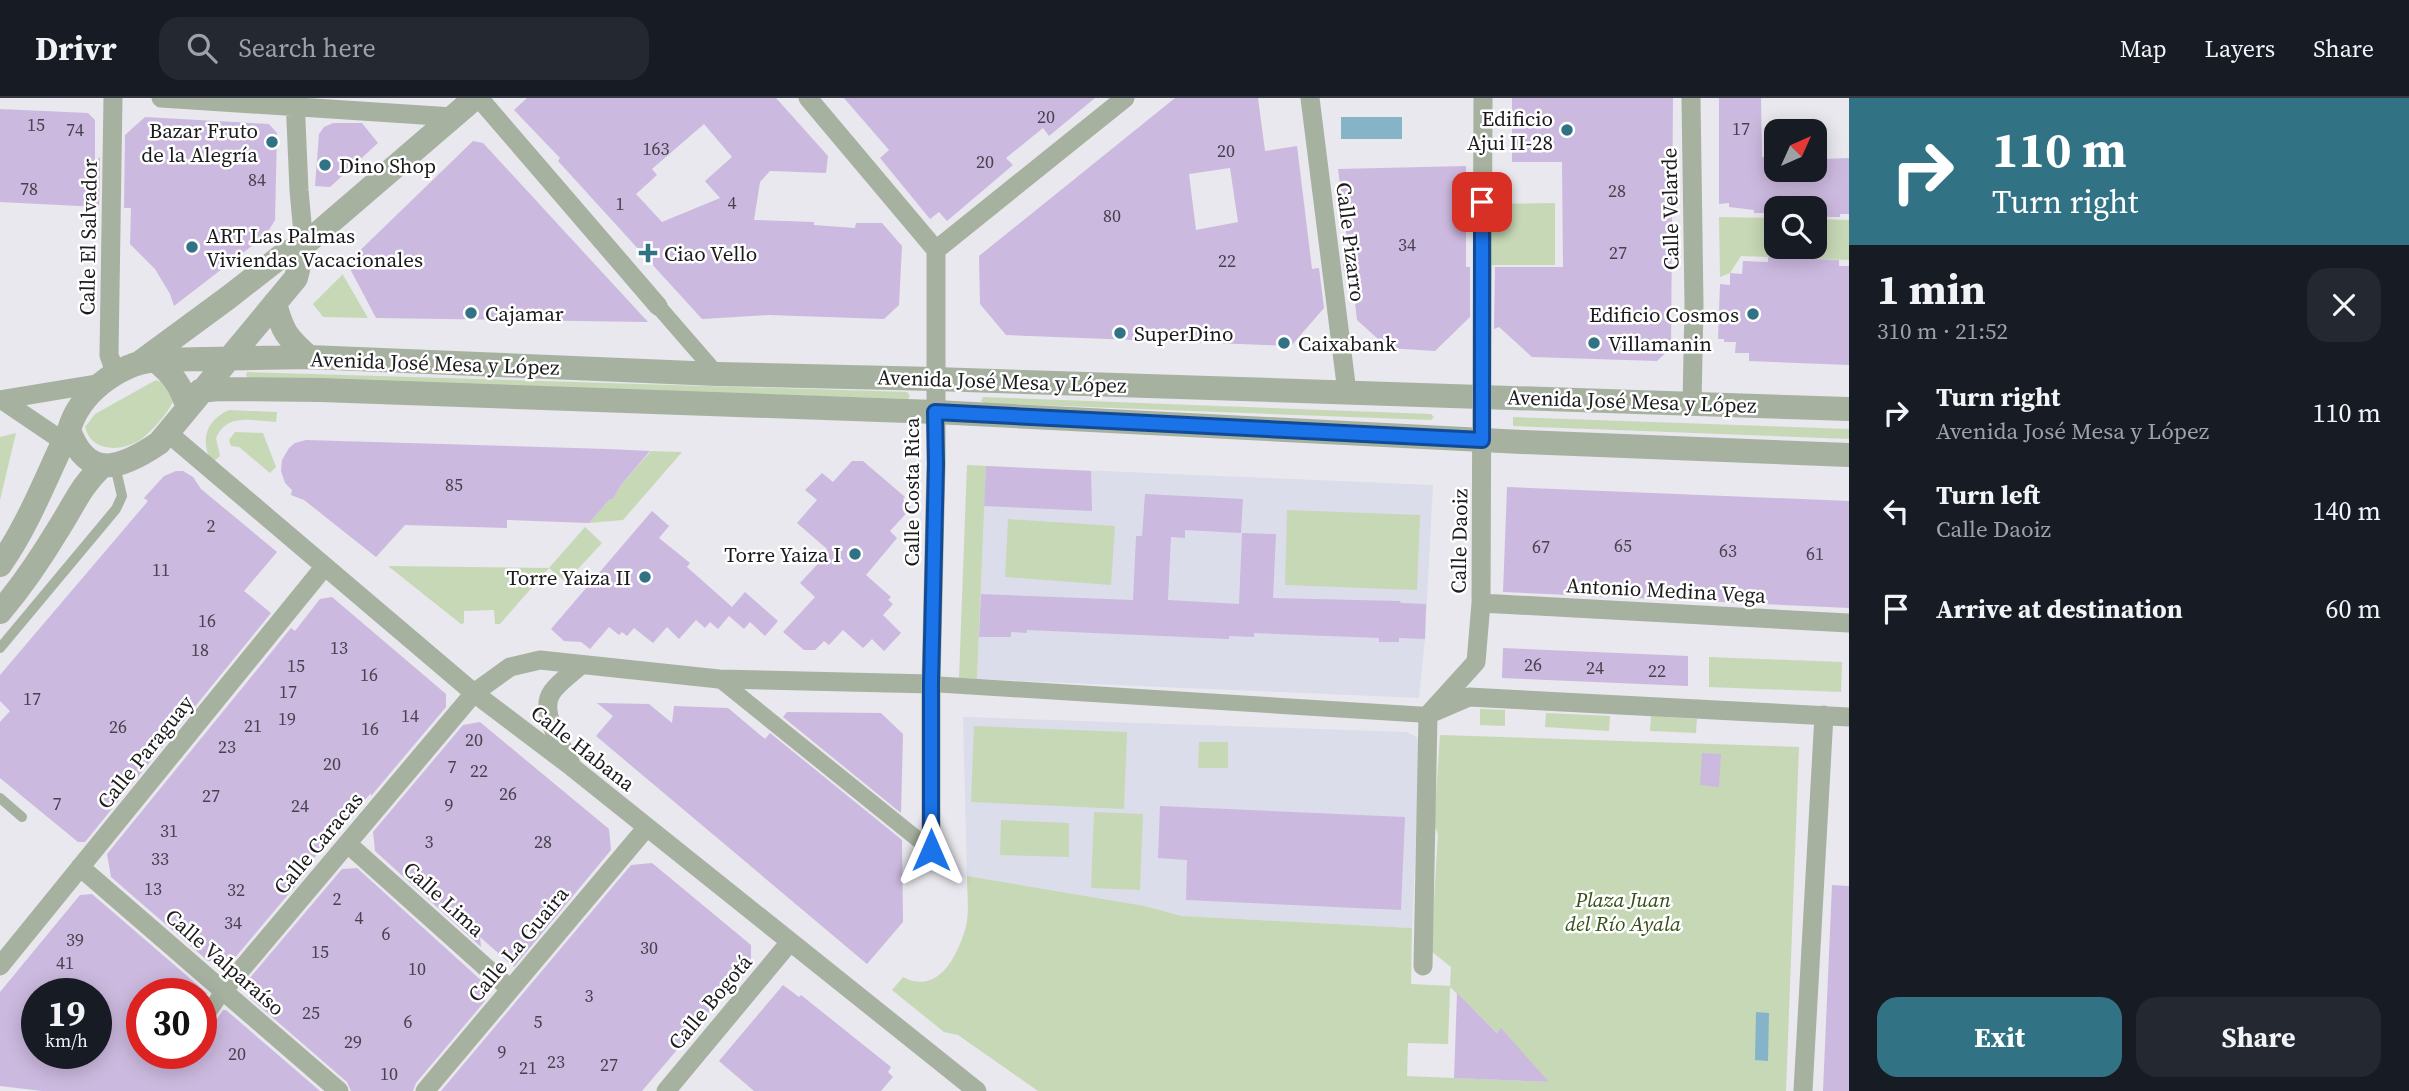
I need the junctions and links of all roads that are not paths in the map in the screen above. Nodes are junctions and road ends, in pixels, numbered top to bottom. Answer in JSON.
{"nodes":[{"id":1,"x":113,"y":98,"type":"edge"},
{"id":2,"x":161,"y":98,"type":"edge"},
{"id":3,"x":477,"y":98,"type":"edge"},
{"id":4,"x":808,"y":98,"type":"edge"},
{"id":5,"x":1125,"y":98,"type":"edge"},
{"id":6,"x":1310,"y":98,"type":"edge"},
{"id":7,"x":1483,"y":98,"type":"edge"},
{"id":8,"x":1691,"y":98,"type":"edge"},
{"id":9,"x":295,"y":103,"type":"edge"},
{"id":10,"x":453,"y":117,"type":"junction"},
{"id":11,"x":304,"y":245,"type":"junction"},
{"id":12,"x":936,"y":250,"type":"junction"},
{"id":13,"x":275,"y":303,"type":"junction"},
{"id":14,"x":658,"y":306,"type":"joint"},
{"id":15,"x":309,"y":357,"type":"junction"},
{"id":16,"x":226,"y":360,"type":"junction"},
{"id":17,"x":148,"y":361,"type":"junction"},
{"id":18,"x":717,"y":374,"type":"junction"},
{"id":19,"x":109,"y":379,"type":"junction"},
{"id":20,"x":935,"y":379,"type":"junction"},
{"id":21,"x":1347,"y":392,"type":"junction"},
{"id":22,"x":1483,"y":396,"type":"junction"},
{"id":23,"x":193,"y":399,"type":"junction"},
{"id":24,"x":1,"y":400,"type":"edge"},
{"id":25,"x":1692,"y":404,"type":"junction"},
{"id":26,"x":1849,"y":409,"type":"edge"},
{"id":27,"x":935,"y":412,"type":"junction"},
{"id":28,"x":168,"y":433,"type":"junction"},
{"id":29,"x":1482,"y":440,"type":"junction"},
{"id":30,"x":69,"y":441,"type":"junction"},
{"id":31,"x":1849,"y":455,"type":"edge"},
{"id":32,"x":108,"y":466,"type":"junction"},
{"id":33,"x":0,"y":565,"type":"edge"},
{"id":34,"x":325,"y":566,"type":"junction"},
{"id":35,"x":1481,"y":603,"type":"junction"},
{"id":36,"x":0,"y":612,"type":"edge"},
{"id":37,"x":1849,"y":622,"type":"edge"},
{"id":38,"x":0,"y":648,"type":"edge"},
{"id":39,"x":581,"y":665,"type":"junction"},
{"id":40,"x":719,"y":679,"type":"junction"},
{"id":41,"x":931,"y":684,"type":"junction"},
{"id":42,"x":474,"y":693,"type":"junction"},
{"id":43,"x":1427,"y":715,"type":"junction"},
{"id":44,"x":1824,"y":715,"type":"junction"},
{"id":45,"x":1849,"y":717,"type":"edge"},
{"id":46,"x":572,"y":767,"type":"junction"},
{"id":47,"x":0,"y":798,"type":"edge"},
{"id":48,"x":22,"y":817,"type":"dead end"},
{"id":49,"x":647,"y":827,"type":"junction"},
{"id":50,"x":348,"y":844,"type":"junction"},
{"id":51,"x":931,"y":850,"type":"joint"},
{"id":52,"x":80,"y":867,"type":"junction"},
{"id":53,"x":790,"y":942,"type":"junction"},
{"id":54,"x":1423,"y":965,"type":"dead end"},
{"id":55,"x":0,"y":966,"type":"edge"},
{"id":56,"x":510,"y":989,"type":"junction"},
{"id":57,"x":223,"y":990,"type":"junction"},
{"id":58,"x":217,"y":999,"type":"edge"},
{"id":59,"x":969,"y":1089,"type":"edge"},
{"id":60,"x":339,"y":1091,"type":"edge"},
{"id":61,"x":425,"y":1091,"type":"edge"},
{"id":62,"x":666,"y":1091,"type":"edge"},
{"id":63,"x":1803,"y":1091,"type":"edge"}],
"edges":[{"from":1,"to":19,"type":"street","name":"Calle El Salvador"},
{"from":2,"to":9,"type":"street"},
{"from":3,"to":10,"type":"street"},
{"from":3,"to":14,"type":"street"},
{"from":4,"to":12,"type":"street"},
{"from":5,"to":12,"type":"street"},
{"from":6,"to":21,"type":"street","name":"Calle Pizarro"},
{"from":7,"to":22,"type":"street","name":"Calle Daoiz"},
{"from":8,"to":25,"type":"street","name":"Calle Velarde"},
{"from":9,"to":10,"type":"street"},
{"from":9,"to":11,"type":"street"},
{"from":10,"to":11,"type":"street"},
{"from":11,"to":13,"type":"street"},
{"from":11,"to":17,"type":"street"},
{"from":12,"to":20,"type":"street","name":"Calle Costa Rica"},
{"from":13,"to":15,"type":"street"},
{"from":13,"to":16,"type":"street"},
{"from":14,"to":18,"type":"street"},
{"from":15,"to":16,"type":"street","name":"Avenida José Mesa y López"},
{"from":15,"to":18,"type":"street","name":"Avenida José Mesa y López"},
{"from":16,"to":17,"type":"street","name":"Avenida José Mesa y López"},
{"from":16,"to":23,"type":"street"},
{"from":17,"to":19,"type":"street"},
{"from":17,"to":23,"type":"street"},
{"from":18,"to":20,"type":"street","name":"Avenida José Mesa y López"},
{"from":19,"to":24,"type":"street"},
{"from":19,"to":30,"type":"street"},
{"from":20,"to":21,"type":"street","name":"Avenida José Mesa y López"},
{"from":20,"to":27,"type":"street","name":"Calle Costa Rica"},
{"from":21,"to":22,"type":"street","name":"Avenida José Mesa y López"},
{"from":22,"to":25,"type":"street","name":"Avenida José Mesa y López"},
{"from":22,"to":29,"type":"street","name":"Calle Daoiz"},
{"from":23,"to":27,"type":"street","name":"Avenida José Mesa y López"},
{"from":23,"to":28,"type":"street"},
{"from":24,"to":30,"type":"street"},
{"from":25,"to":26,"type":"street","name":"Avenida José Mesa y López"},
{"from":27,"to":29,"type":"street","name":"Avenida José Mesa y López"},
{"from":27,"to":41,"type":"street","name":"Calle Costa Rica"},
{"from":28,"to":32,"type":"street"},
{"from":28,"to":34,"type":"street","name":"Calle Habana"},
{"from":29,"to":31,"type":"street","name":"Avenida José Mesa y López"},
{"from":29,"to":35,"type":"street","name":"Calle Daoiz"},
{"from":30,"to":32,"type":"street"},
{"from":30,"to":33,"type":"street"},
{"from":32,"to":36,"type":"street"},
{"from":32,"to":38,"type":"lane"},
{"from":34,"to":42,"type":"street","name":"Calle Habana"},
{"from":34,"to":52,"type":"street","name":"Calle Paraguay"},
{"from":35,"to":37,"type":"street","name":"Antonio Medina Vega"},
{"from":35,"to":43,"type":"street","name":"Calle Daoiz"},
{"from":39,"to":40,"type":"street","name":"Calle Caracas"},
{"from":39,"to":42,"type":"street","name":"Calle Caracas"},
{"from":39,"to":46,"type":"street"},
{"from":40,"to":41,"type":"street","name":"Calle Caracas"},
{"from":40,"to":51,"type":"street"},
{"from":41,"to":43,"type":"street"},
{"from":41,"to":51,"type":"street","name":"Calle Costa Rica"},
{"from":42,"to":46,"type":"street","name":"Calle Habana"},
{"from":42,"to":50,"type":"street","name":"Calle Caracas"},
{"from":43,"to":44,"type":"street"},
{"from":43,"to":54,"type":"street"},
{"from":44,"to":45,"type":"street"},
{"from":44,"to":63,"type":"street"},
{"from":46,"to":49,"type":"street","name":"Calle Habana"},
{"from":47,"to":48,"type":"lane"},
{"from":49,"to":53,"type":"street","name":"Calle Habana"},
{"from":49,"to":56,"type":"street","name":"Calle La Guaira"},
{"from":50,"to":56,"type":"street","name":"Calle Lima"},
{"from":50,"to":57,"type":"street","name":"Calle Caracas"},
{"from":52,"to":55,"type":"street","name":"Calle Paraguay"},
{"from":52,"to":57,"type":"street","name":"Calle Valparaíso"},
{"from":53,"to":59,"type":"street","name":"Calle Habana"},
{"from":53,"to":62,"type":"street","name":"Calle Bogotá"},
{"from":56,"to":61,"type":"street","name":"Calle La Guaira"},
{"from":57,"to":58,"type":"street","name":"Calle Caracas"},
{"from":57,"to":60,"type":"street","name":"Calle Valparaíso"}]}
